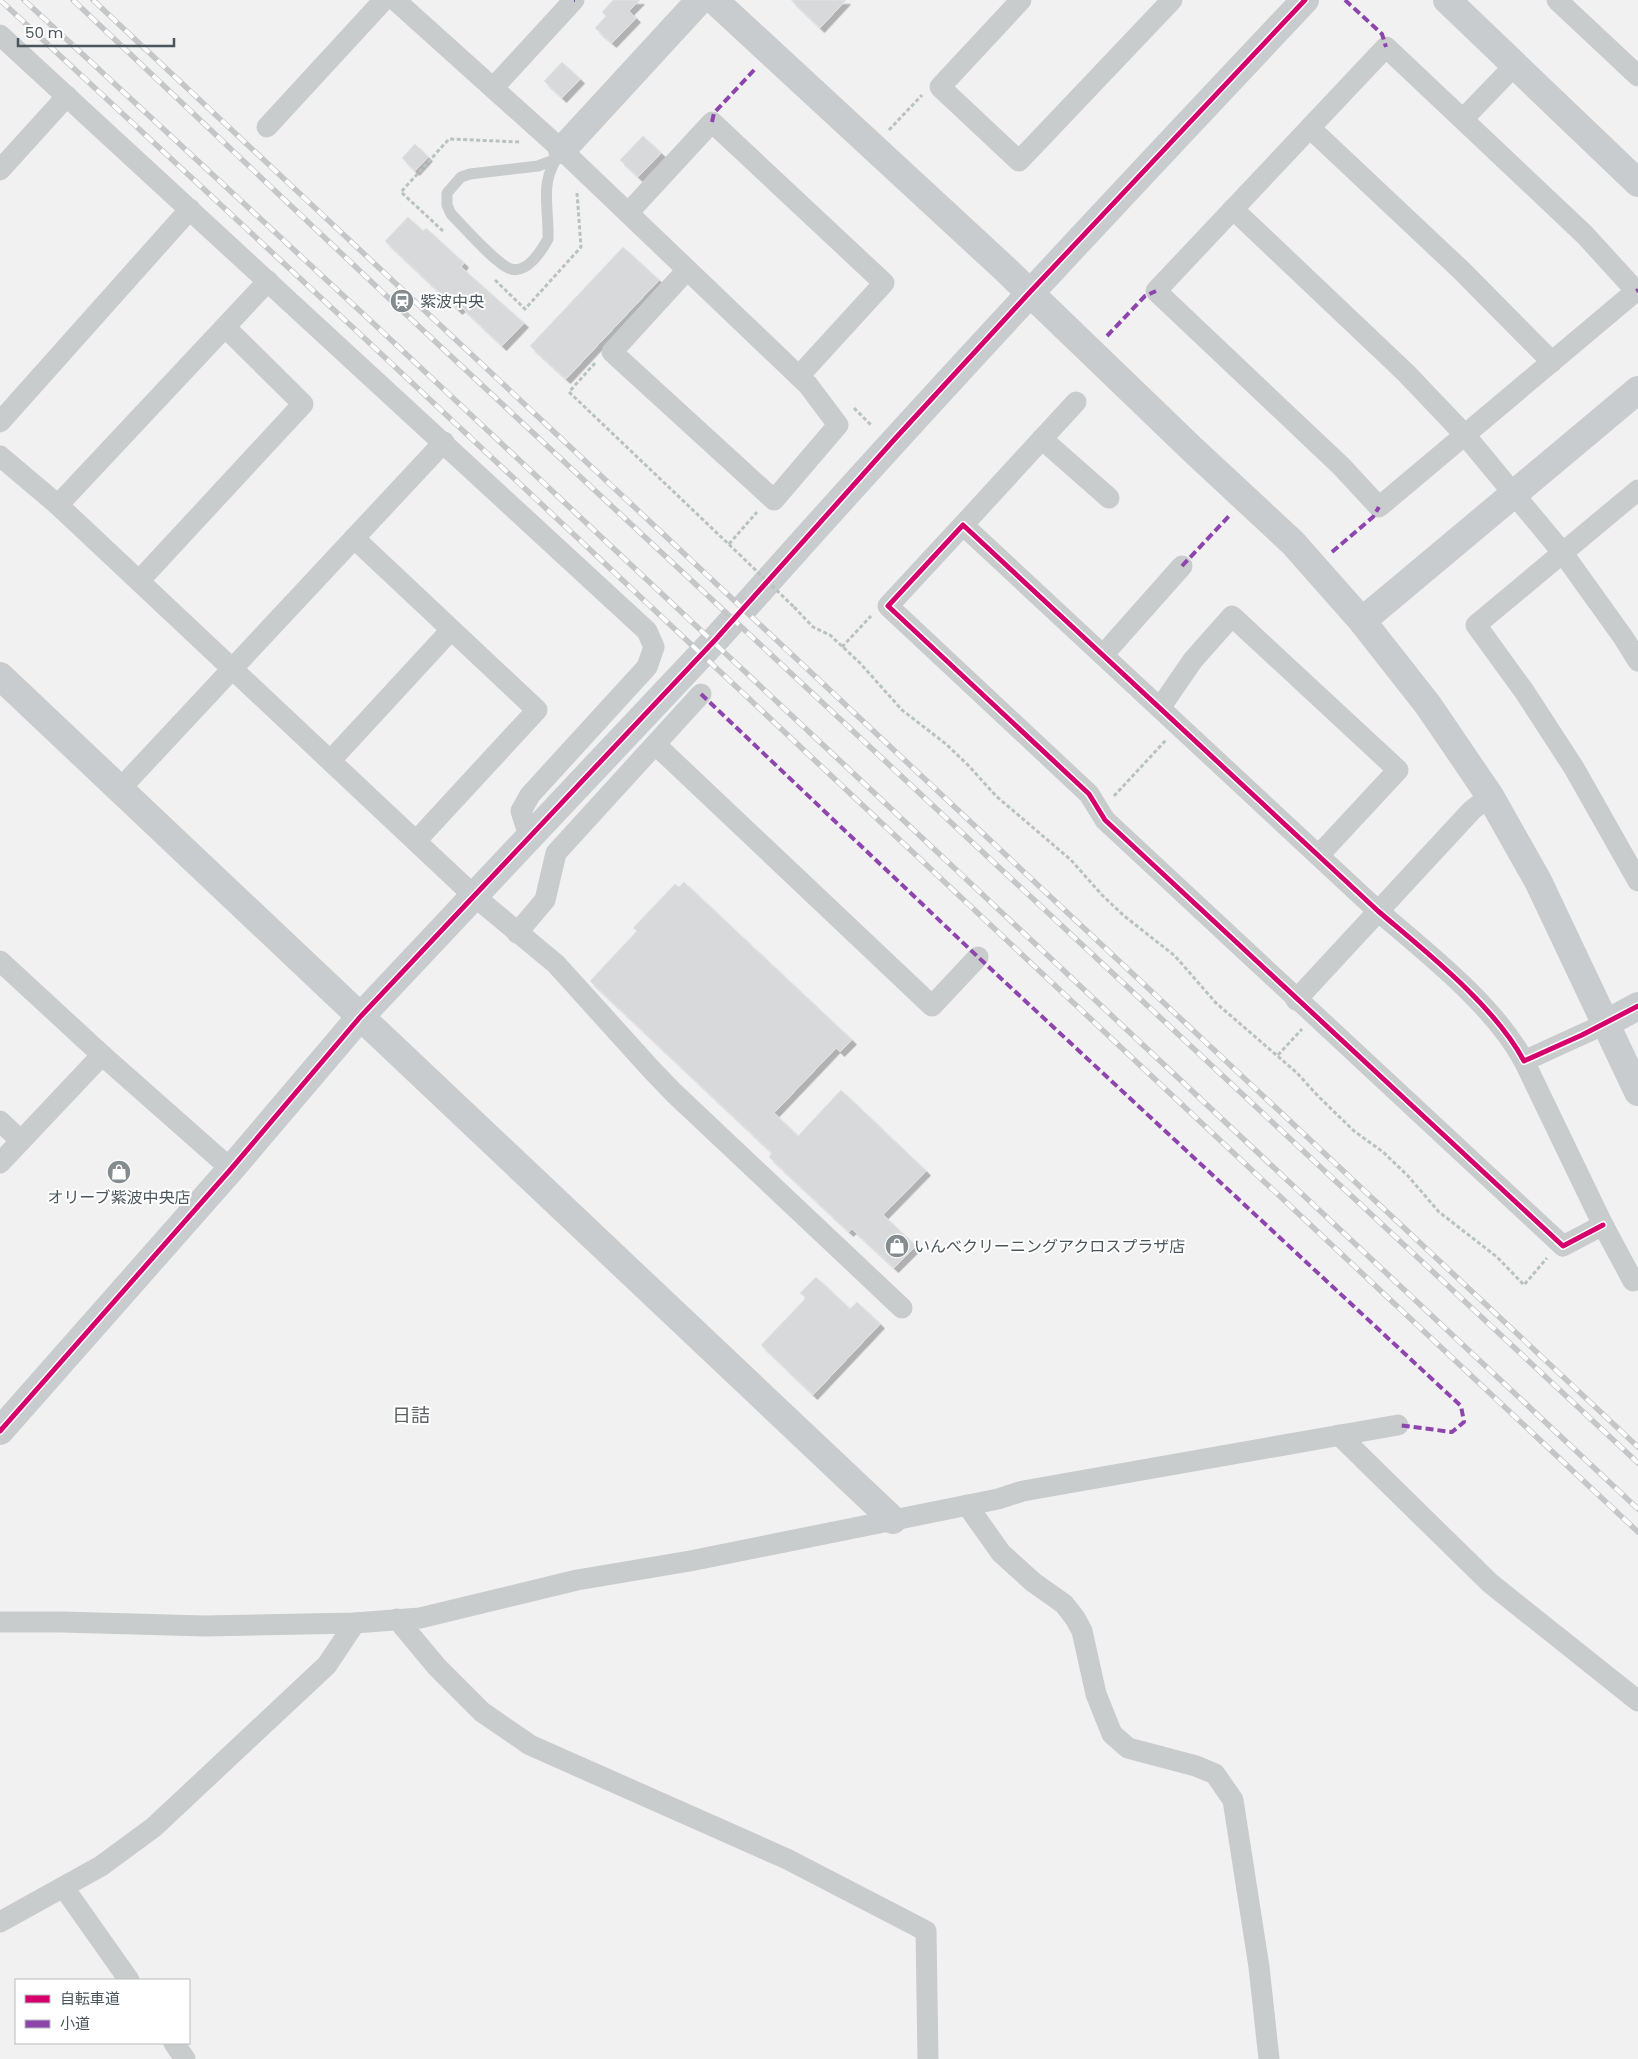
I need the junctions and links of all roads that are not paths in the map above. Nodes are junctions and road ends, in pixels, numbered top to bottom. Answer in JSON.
{"nodes":[{"id":1,"x":384,"y":0,"type":"edge"},
{"id":2,"x":395,"y":0,"type":"edge"},
{"id":3,"x":574,"y":0,"type":"edge"},
{"id":4,"x":700,"y":0,"type":"edge"},
{"id":5,"x":714,"y":0,"type":"edge"},
{"id":6,"x":1021,"y":0,"type":"edge"},
{"id":7,"x":1172,"y":0,"type":"edge"},
{"id":8,"x":1305,"y":0,"type":"edge"},
{"id":9,"x":1447,"y":0,"type":"edge"},
{"id":10,"x":1557,"y":0,"type":"edge"},
{"id":11,"x":0,"y":35,"type":"edge"},
{"id":12,"x":1515,"y":65,"type":"junction"},
{"id":13,"x":1638,"y":76,"type":"edge"},
{"id":14,"x":493,"y":88,"type":"junction"},
{"id":15,"x":67,"y":96,"type":"junction"},
{"id":16,"x":1464,"y":118,"type":"junction"},
{"id":17,"x":266,"y":127,"type":"dead end"},
{"id":18,"x":1310,"y":128,"type":"junction"},
{"id":19,"x":558,"y":155,"type":"junction"},
{"id":20,"x":0,"y":170,"type":"edge"},
{"id":21,"x":1635,"y":172,"type":"edge"},
{"id":22,"x":190,"y":209,"type":"junction"},
{"id":23,"x":1234,"y":209,"type":"junction"},
{"id":24,"x":628,"y":213,"type":"junction"},
{"id":25,"x":687,"y":270,"type":"junction"},
{"id":26,"x":268,"y":281,"type":"junction"},
{"id":27,"x":1030,"y":292,"type":"junction"},
{"id":28,"x":225,"y":327,"type":"junction"},
{"id":29,"x":1552,"y":362,"type":"junction"},
{"id":30,"x":799,"y":376,"type":"junction"},
{"id":31,"x":1638,"y":390,"type":"edge"},
{"id":32,"x":1076,"y":402,"type":"dead end"},
{"id":33,"x":0,"y":422,"type":"edge"},
{"id":34,"x":1465,"y":435,"type":"junction"},
{"id":35,"x":1042,"y":438,"type":"junction"},
{"id":36,"x":444,"y":442,"type":"junction"},
{"id":37,"x":0,"y":456,"type":"edge"},
{"id":38,"x":1638,"y":490,"type":"edge"},
{"id":39,"x":1514,"y":494,"type":"junction"},
{"id":40,"x":1109,"y":498,"type":"dead end"},
{"id":41,"x":58,"y":505,"type":"junction"},
{"id":42,"x":963,"y":525,"type":"junction"},
{"id":43,"x":354,"y":538,"type":"junction"},
{"id":44,"x":1562,"y":552,"type":"junction"},
{"id":45,"x":1182,"y":566,"type":"dead end"},
{"id":46,"x":139,"y":581,"type":"junction"},
{"id":47,"x":760,"y":590,"type":"tunnel mouth"},
{"id":48,"x":1362,"y":621,"type":"junction"},
{"id":49,"x":451,"y":630,"type":"junction"},
{"id":50,"x":716,"y":639,"type":"tunnel mouth"},
{"id":51,"x":1103,"y":655,"type":"junction"},
{"id":52,"x":1638,"y":661,"type":"edge"},
{"id":53,"x":232,"y":669,"type":"junction"},
{"id":54,"x":0,"y":676,"type":"edge"},
{"id":55,"x":702,"y":694,"type":"dead end"},
{"id":56,"x":1160,"y":708,"type":"junction"},
{"id":57,"x":656,"y":745,"type":"junction"},
{"id":58,"x":331,"y":760,"type":"junction"},
{"id":59,"x":120,"y":789,"type":"junction"},
{"id":60,"x":1490,"y":796,"type":"junction"},
{"id":61,"x":529,"y":836,"type":"junction"},
{"id":62,"x":416,"y":841,"type":"junction"},
{"id":63,"x":1319,"y":856,"type":"junction"},
{"id":64,"x":1638,"y":881,"type":"edge"},
{"id":65,"x":474,"y":895,"type":"junction"},
{"id":66,"x":1378,"y":911,"type":"junction"},
{"id":67,"x":518,"y":933,"type":"junction"},
{"id":68,"x":978,"y":958,"type":"dead end"},
{"id":69,"x":0,"y":961,"type":"edge"},
{"id":70,"x":1296,"y":1000,"type":"junction"},
{"id":71,"x":1638,"y":1006,"type":"edge"},
{"id":72,"x":361,"y":1016,"type":"junction"},
{"id":73,"x":1605,"y":1024,"type":"junction"},
{"id":74,"x":102,"y":1055,"type":"junction"},
{"id":75,"x":1524,"y":1061,"type":"junction"},
{"id":76,"x":1638,"y":1092,"type":"edge"},
{"id":77,"x":0,"y":1121,"type":"edge"},
{"id":78,"x":21,"y":1141,"type":"junction"},
{"id":79,"x":0,"y":1163,"type":"edge"},
{"id":80,"x":231,"y":1169,"type":"junction"},
{"id":81,"x":1603,"y":1225,"type":"junction"},
{"id":82,"x":1633,"y":1281,"type":"dead end"},
{"id":83,"x":902,"y":1308,"type":"dead end"},
{"id":84,"x":1398,"y":1424,"type":"dead end"},
{"id":85,"x":0,"y":1431,"type":"edge"},
{"id":86,"x":1339,"y":1435,"type":"junction"},
{"id":87,"x":967,"y":1505,"type":"junction"},
{"id":88,"x":893,"y":1520,"type":"junction"},
{"id":89,"x":397,"y":1619,"type":"junction"},
{"id":90,"x":0,"y":1622,"type":"edge"},
{"id":91,"x":355,"y":1623,"type":"junction"},
{"id":92,"x":1638,"y":1701,"type":"edge"},
{"id":93,"x":64,"y":1888,"type":"junction"},
{"id":94,"x":0,"y":1922,"type":"edge"},
{"id":95,"x":128,"y":1979,"type":"edge"},
{"id":96,"x":175,"y":2044,"type":"edge"},
{"id":97,"x":185,"y":2059,"type":"edge"},
{"id":98,"x":928,"y":2059,"type":"edge"},
{"id":99,"x":1269,"y":2059,"type":"edge"}],
"edges":[{"from":1,"to":17,"type":"street"},
{"from":2,"to":14,"type":"street"},
{"from":3,"to":14,"type":"street"},
{"from":4,"to":19,"type":"street"},
{"from":5,"to":27,"type":"street"},
{"from":6,"to":7,"type":"street"},
{"from":8,"to":27,"type":"street"},
{"from":9,"to":12,"type":"street"},
{"from":10,"to":13,"type":"street"},
{"from":11,"to":15,"type":"street"},
{"from":12,"to":16,"type":"street"},
{"from":12,"to":21,"type":"street"},
{"from":14,"to":19,"type":"street"},
{"from":15,"to":20,"type":"street"},
{"from":15,"to":22,"type":"street"},
{"from":16,"to":18,"type":"street"},
{"from":16,"to":29,"type":"street"},
{"from":18,"to":23,"type":"street"},
{"from":18,"to":29,"type":"street"},
{"from":19,"to":19,"type":"lane"},
{"from":19,"to":24,"type":"street"},
{"from":22,"to":26,"type":"street"},
{"from":22,"to":33,"type":"street"},
{"from":23,"to":34,"type":"street"},
{"from":23,"to":34,"type":"street"},
{"from":24,"to":25,"type":"street"},
{"from":24,"to":30,"type":"street"},
{"from":25,"to":30,"type":"street"},
{"from":25,"to":30,"type":"street"},
{"from":26,"to":28,"type":"street"},
{"from":26,"to":36,"type":"street"},
{"from":27,"to":47,"type":"street"},
{"from":27,"to":48,"type":"street"},
{"from":28,"to":41,"type":"street"},
{"from":28,"to":46,"type":"street"},
{"from":29,"to":34,"type":"street"},
{"from":31,"to":39,"type":"street"},
{"from":32,"to":35,"type":"street"},
{"from":34,"to":39,"type":"street"},
{"from":35,"to":40,"type":"street"},
{"from":35,"to":42,"type":"street"},
{"from":36,"to":43,"type":"street"},
{"from":36,"to":61,"type":"street"},
{"from":37,"to":41,"type":"street"},
{"from":38,"to":44,"type":"street"},
{"from":39,"to":44,"type":"street"},
{"from":39,"to":48,"type":"street"},
{"from":41,"to":46,"type":"street"},
{"from":42,"to":51,"type":"street"},
{"from":42,"to":70,"type":"street"},
{"from":43,"to":49,"type":"street"},
{"from":43,"to":53,"type":"street"},
{"from":44,"to":52,"type":"street"},
{"from":44,"to":64,"type":"street"},
{"from":45,"to":51,"type":"street"},
{"from":46,"to":53,"type":"street"},
{"from":48,"to":60,"type":"street"},
{"from":49,"to":58,"type":"street"},
{"from":49,"to":62,"type":"street"},
{"from":50,"to":61,"type":"street"},
{"from":51,"to":56,"type":"street"},
{"from":53,"to":58,"type":"street"},
{"from":53,"to":59,"type":"street"},
{"from":54,"to":59,"type":"street"},
{"from":55,"to":57,"type":"street"},
{"from":56,"to":63,"type":"street"},
{"from":56,"to":63,"type":"street"},
{"from":57,"to":67,"type":"street"},
{"from":57,"to":68,"type":"street"},
{"from":58,"to":62,"type":"street"},
{"from":59,"to":72,"type":"street"},
{"from":60,"to":66,"type":"street"},
{"from":60,"to":73,"type":"street"},
{"from":61,"to":65,"type":"street"},
{"from":62,"to":65,"type":"street"},
{"from":63,"to":66,"type":"street"},
{"from":65,"to":67,"type":"street"},
{"from":65,"to":72,"type":"street"},
{"from":66,"to":70,"type":"street"},
{"from":66,"to":75,"type":"street"},
{"from":67,"to":83,"type":"street"},
{"from":69,"to":74,"type":"street"},
{"from":70,"to":81,"type":"street"},
{"from":71,"to":73,"type":"street"},
{"from":72,"to":80,"type":"street"},
{"from":72,"to":88,"type":"street"},
{"from":73,"to":75,"type":"street"},
{"from":73,"to":76,"type":"street"},
{"from":74,"to":78,"type":"street"},
{"from":74,"to":80,"type":"street"},
{"from":75,"to":81,"type":"street"},
{"from":77,"to":78,"type":"street"},
{"from":78,"to":79,"type":"street"},
{"from":80,"to":85,"type":"street"},
{"from":81,"to":82,"type":"street"},
{"from":84,"to":86,"type":"street"},
{"from":86,"to":87,"type":"street"},
{"from":86,"to":92,"type":"street"},
{"from":87,"to":88,"type":"street"},
{"from":87,"to":99,"type":"street"},
{"from":88,"to":89,"type":"street"},
{"from":89,"to":91,"type":"street"},
{"from":89,"to":98,"type":"street"},
{"from":90,"to":91,"type":"street"},
{"from":91,"to":93,"type":"street"},
{"from":93,"to":94,"type":"street"},
{"from":93,"to":95,"type":"street"},
{"from":96,"to":97,"type":"street"}]}
